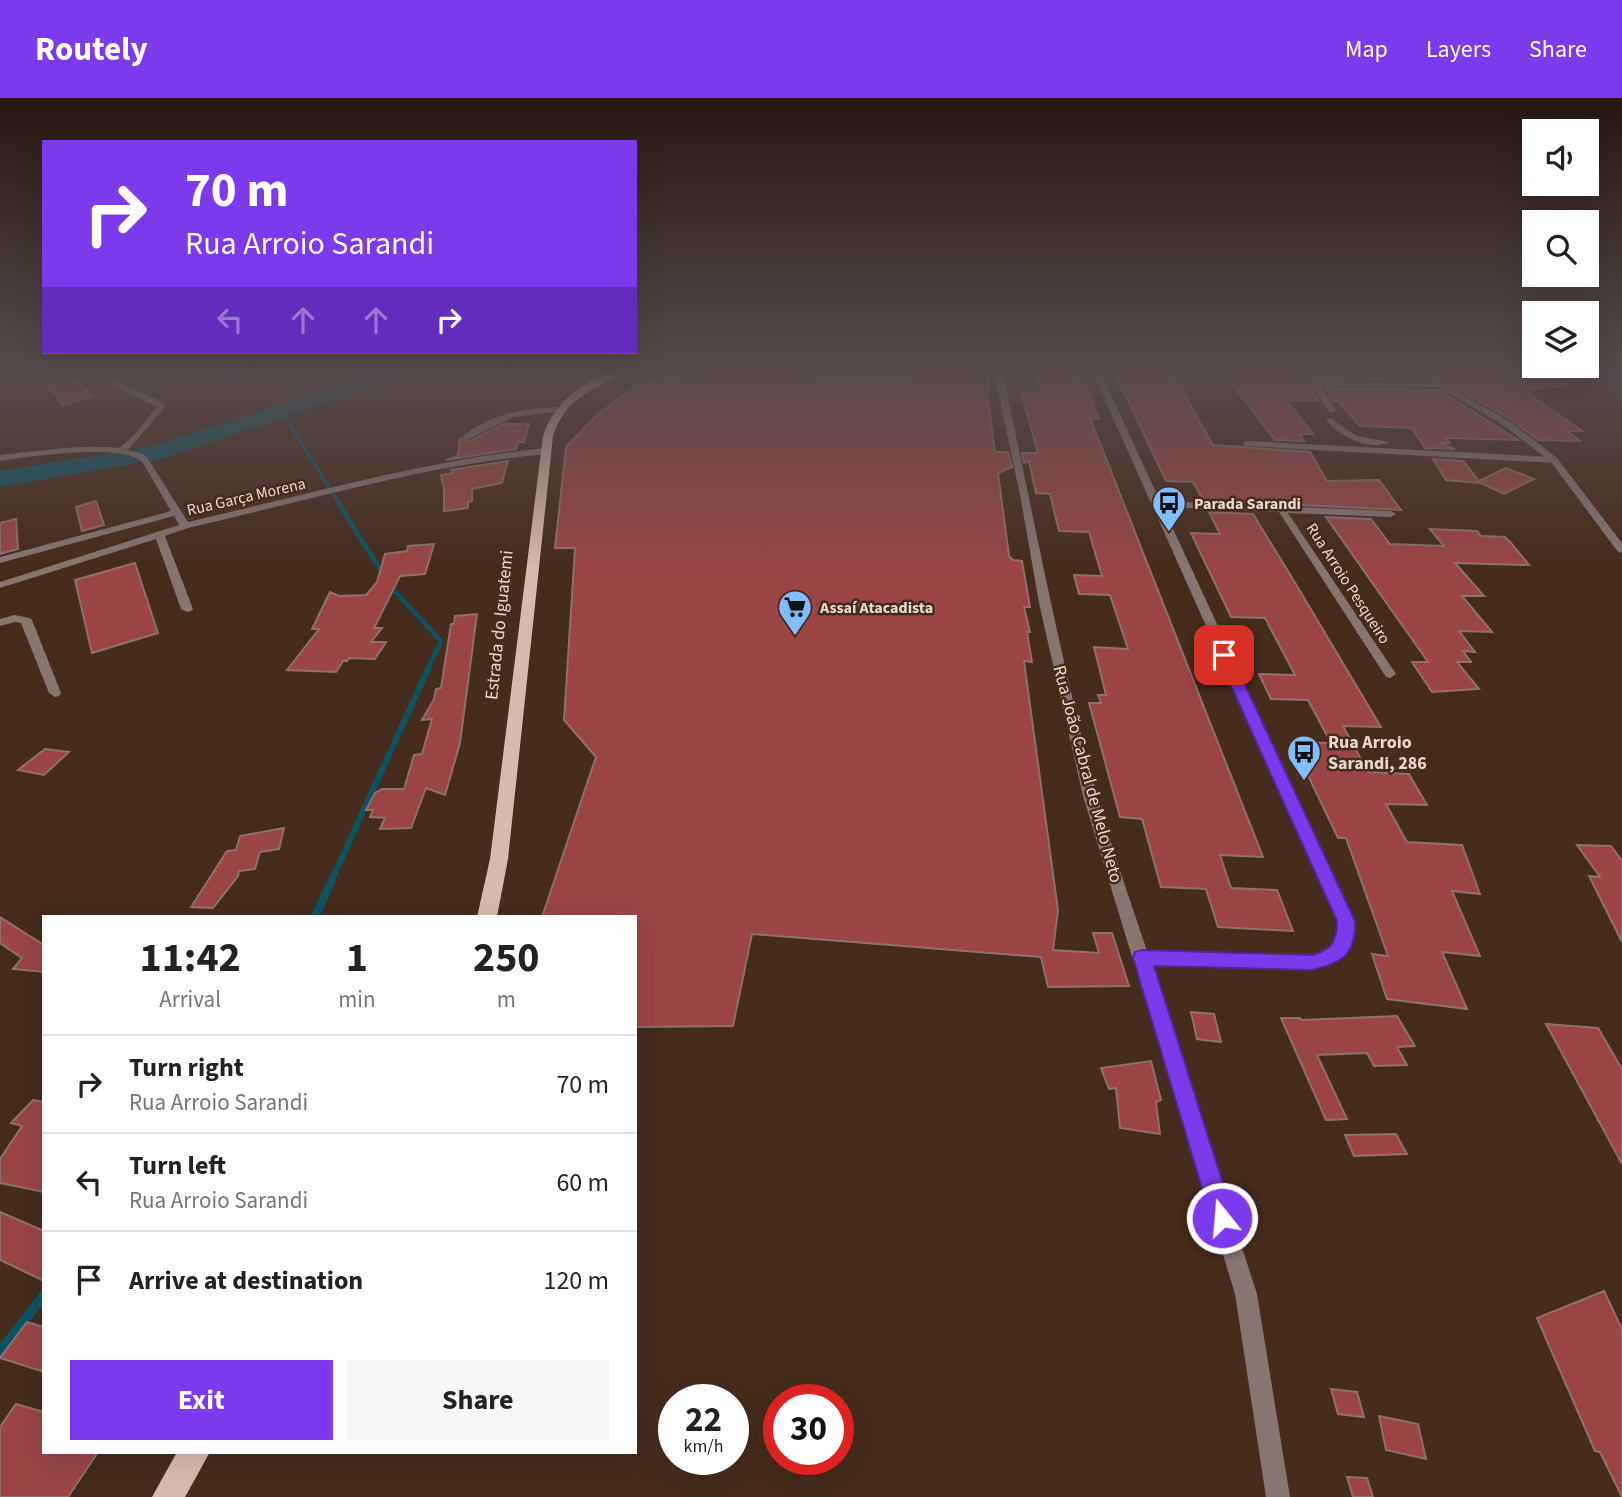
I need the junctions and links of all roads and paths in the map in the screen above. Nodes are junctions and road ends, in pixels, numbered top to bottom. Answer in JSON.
{"nodes":[{"id":1,"x":138,"y":436,"type":"edge"},
{"id":2,"x":549,"y":436,"type":"edge"},
{"id":3,"x":1012,"y":436,"type":"edge"},
{"id":4,"x":1125,"y":436,"type":"edge"},
{"id":5,"x":1354,"y":436,"type":"edge"},
{"id":6,"x":1524,"y":436,"type":"edge"},
{"id":7,"x":1247,"y":444,"type":"dead end"},
{"id":8,"x":1543,"y":450,"type":"junction"},
{"id":9,"x":122,"y":451,"type":"junction"},
{"id":10,"x":546,"y":451,"type":"junction"},
{"id":11,"x":0,"y":458,"type":"edge"},
{"id":12,"x":1554,"y":460,"type":"junction"},
{"id":13,"x":1156,"y":504,"type":"junction"},
{"id":14,"x":1282,"y":510,"type":"junction"},
{"id":15,"x":176,"y":513,"type":"junction"},
{"id":16,"x":1391,"y":514,"type":"dead end"},
{"id":17,"x":184,"y":526,"type":"junction"},
{"id":18,"x":159,"y":534,"type":"junction"},
{"id":19,"x":1619,"y":541,"type":"edge"},
{"id":20,"x":1622,"y":550,"type":"edge"},
{"id":21,"x":0,"y":560,"type":"edge"},
{"id":22,"x":0,"y":584,"type":"edge"},
{"id":23,"x":187,"y":609,"type":"dead end"},
{"id":24,"x":0,"y":623,"type":"edge"},
{"id":25,"x":1390,"y":674,"type":"dead end"},
{"id":26,"x":55,"y":693,"type":"dead end"},
{"id":27,"x":487,"y":915,"type":"edge"},
{"id":28,"x":1142,"y":958,"type":"junction"},
{"id":29,"x":194,"y":1454,"type":"edge"},
{"id":30,"x":167,"y":1497,"type":"edge"},
{"id":31,"x":1279,"y":1497,"type":"edge"}],
"edges":[{"from":1,"to":9,"type":"street"},
{"from":2,"to":10,"type":"main road","name":"Estrada do Iguatemi"},
{"from":3,"to":28,"type":"street","name":"Rua João Cabral de Melo Neto"},
{"from":4,"to":13,"type":"street"},
{"from":5,"to":8,"type":"street"},
{"from":6,"to":8,"type":"street"},
{"from":7,"to":12,"type":"street"},
{"from":8,"to":12,"type":"street"},
{"from":9,"to":11,"type":"street"},
{"from":9,"to":15,"type":"street"},
{"from":10,"to":17,"type":"street","name":"Rua Garça Morena"},
{"from":10,"to":27,"type":"main road","name":"Estrada do Iguatemi"},
{"from":12,"to":19,"type":"street"},
{"from":13,"to":14,"type":"street"},
{"from":13,"to":28,"type":"street"},
{"from":14,"to":16,"type":"street"},
{"from":14,"to":25,"type":"street","name":"Rua Arroio Pesqueiro"},
{"from":15,"to":17,"type":"street"},
{"from":15,"to":21,"type":"street"},
{"from":17,"to":18,"type":"street","name":"Rua Garça Morena"},
{"from":18,"to":22,"type":"street","name":"Rua Garça Morena"},
{"from":18,"to":23,"type":"street"},
{"from":19,"to":20,"type":"street"},
{"from":24,"to":26,"type":"street"},
{"from":28,"to":31,"type":"street","name":"Rua João Cabral de Melo Neto"},
{"from":29,"to":30,"type":"main road"}]}
